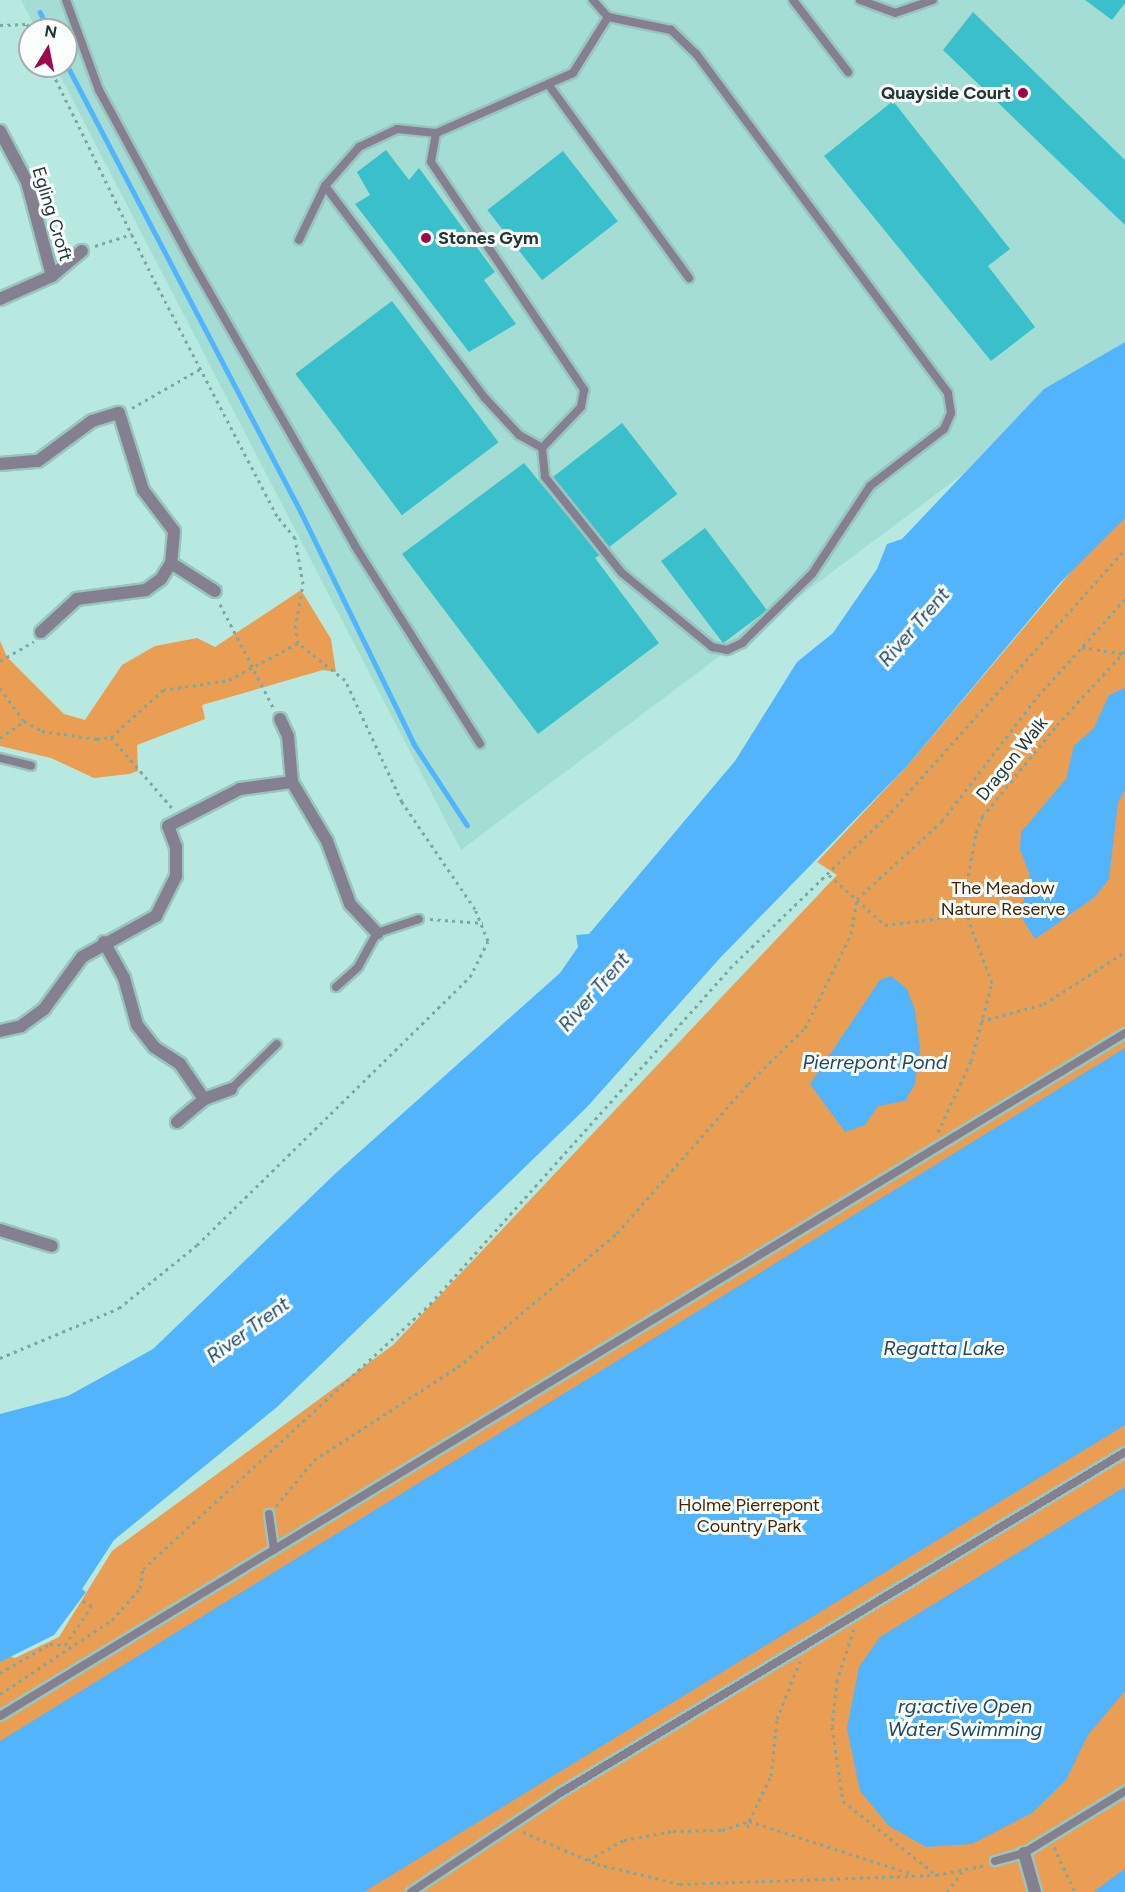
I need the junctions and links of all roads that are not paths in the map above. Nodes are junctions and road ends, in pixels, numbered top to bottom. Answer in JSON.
{"nodes":[{"id":1,"x":66,"y":0,"type":"edge"},
{"id":2,"x":593,"y":0,"type":"edge"},
{"id":3,"x":794,"y":0,"type":"edge"},
{"id":4,"x":860,"y":0,"type":"edge"},
{"id":5,"x":933,"y":0,"type":"edge"},
{"id":6,"x":608,"y":16,"type":"junction"},
{"id":7,"x":848,"y":72,"type":"dead end"},
{"id":8,"x":548,"y":84,"type":"junction"},
{"id":9,"x":0,"y":131,"type":"edge"},
{"id":10,"x":436,"y":133,"type":"junction"},
{"id":11,"x":326,"y":186,"type":"junction"},
{"id":12,"x":299,"y":240,"type":"dead end"},
{"id":13,"x":82,"y":251,"type":"road end"},
{"id":14,"x":52,"y":276,"type":"junction"},
{"id":15,"x":689,"y":278,"type":"dead end"},
{"id":16,"x":0,"y":299,"type":"edge"},
{"id":17,"x":542,"y":448,"type":"junction"},
{"id":18,"x":0,"y":464,"type":"edge"},
{"id":19,"x":171,"y":563,"type":"junction"},
{"id":20,"x":215,"y":591,"type":"road end"},
{"id":21,"x":41,"y":632,"type":"road end"},
{"id":22,"x":280,"y":719,"type":"road end"},
{"id":23,"x":480,"y":744,"type":"dead end"},
{"id":24,"x":0,"y":758,"type":"edge"},
{"id":25,"x":31,"y":766,"type":"dead end"},
{"id":26,"x":292,"y":782,"type":"junction"},
{"id":27,"x":419,"y":919,"type":"road end"},
{"id":28,"x":376,"y":933,"type":"junction"},
{"id":29,"x":104,"y":942,"type":"junction"},
{"id":30,"x":336,"y":987,"type":"dead end"},
{"id":31,"x":0,"y":1031,"type":"edge"},
{"id":32,"x":1125,"y":1033,"type":"edge"},
{"id":33,"x":277,"y":1044,"type":"dead end"},
{"id":34,"x":231,"y":1089,"type":"joint"},
{"id":35,"x":204,"y":1099,"type":"junction"},
{"id":36,"x":177,"y":1122,"type":"dead end"},
{"id":37,"x":0,"y":1230,"type":"edge"},
{"id":38,"x":52,"y":1246,"type":"dead end"},
{"id":39,"x":1125,"y":1452,"type":"edge"},
{"id":40,"x":269,"y":1514,"type":"road end"},
{"id":41,"x":274,"y":1550,"type":"junction"},
{"id":42,"x":0,"y":1716,"type":"edge"},
{"id":43,"x":1125,"y":1791,"type":"edge"},
{"id":44,"x":1024,"y":1853,"type":"junction"},
{"id":45,"x":995,"y":1862,"type":"road end"},
{"id":46,"x":411,"y":1892,"type":"edge"},
{"id":47,"x":1035,"y":1892,"type":"edge"}],
"edges":[{"from":1,"to":23,"type":"lane"},
{"from":2,"to":6,"type":"lane"},
{"from":3,"to":7,"type":"lane"},
{"from":4,"to":5,"type":"lane"},
{"from":6,"to":8,"type":"lane"},
{"from":6,"to":17,"type":"lane"},
{"from":8,"to":10,"type":"lane"},
{"from":8,"to":15,"type":"lane"},
{"from":9,"to":14,"type":"street","name":"Egling Croft"},
{"from":10,"to":11,"type":"lane"},
{"from":10,"to":17,"type":"lane"},
{"from":11,"to":12,"type":"lane"},
{"from":11,"to":17,"type":"lane"},
{"from":13,"to":14,"type":"street","name":"Egling Croft"},
{"from":14,"to":16,"type":"street","name":"Egling Croft"},
{"from":18,"to":19,"type":"street"},
{"from":19,"to":20,"type":"street"},
{"from":19,"to":21,"type":"street"},
{"from":22,"to":26,"type":"street"},
{"from":24,"to":25,"type":"lane"},
{"from":26,"to":28,"type":"street"},
{"from":26,"to":29,"type":"street"},
{"from":27,"to":28,"type":"lane"},
{"from":28,"to":30,"type":"lane"},
{"from":29,"to":31,"type":"street"},
{"from":29,"to":35,"type":"street"},
{"from":32,"to":41,"type":"lane"},
{"from":33,"to":34,"type":"lane"},
{"from":34,"to":35,"type":"street"},
{"from":35,"to":36,"type":"street"},
{"from":37,"to":38,"type":"street"},
{"from":39,"to":46,"type":"lane"},
{"from":40,"to":41,"type":"lane"},
{"from":41,"to":42,"type":"lane"},
{"from":43,"to":44,"type":"lane"},
{"from":44,"to":45,"type":"lane"},
{"from":44,"to":47,"type":"street"}]}
